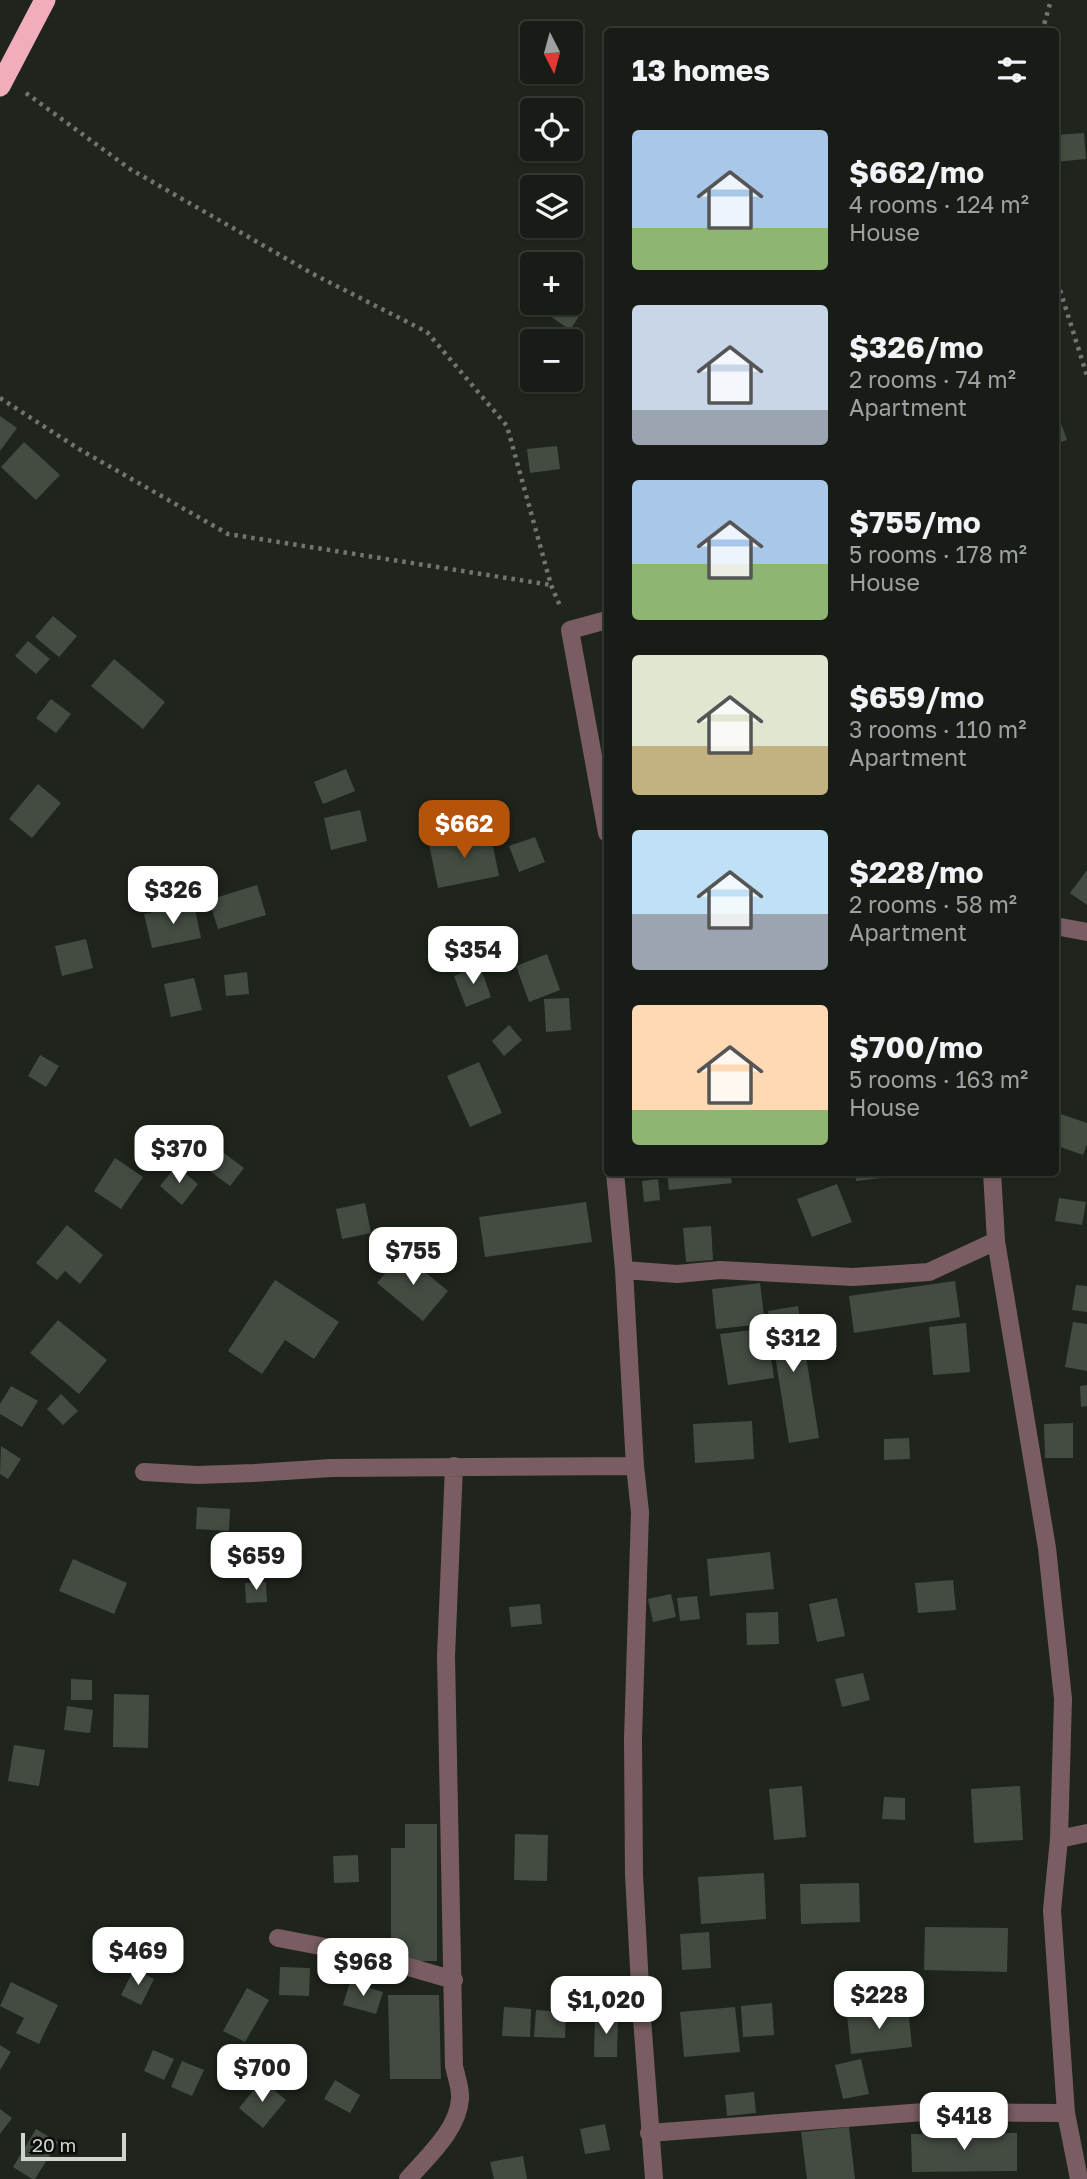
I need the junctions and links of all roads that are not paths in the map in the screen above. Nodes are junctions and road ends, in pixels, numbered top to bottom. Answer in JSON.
{"nodes":[{"id":1,"x":46,"y":0,"type":"edge"},
{"id":2,"x":2,"y":82,"type":"edge"},
{"id":3,"x":604,"y":621,"type":"edge"},
{"id":4,"x":604,"y":817,"type":"edge"},
{"id":5,"x":1059,"y":927,"type":"edge"},
{"id":6,"x":1087,"y":932,"type":"edge"},
{"id":7,"x":615,"y":1176,"type":"edge"},
{"id":8,"x":992,"y":1176,"type":"edge"},
{"id":9,"x":996,"y":1241,"type":"junction"},
{"id":10,"x":624,"y":1270,"type":"junction"},
{"id":11,"x":454,"y":1466,"type":"junction"},
{"id":12,"x":635,"y":1466,"type":"junction"},
{"id":13,"x":144,"y":1472,"type":"dead end"},
{"id":14,"x":1087,"y":1833,"type":"edge"},
{"id":15,"x":1059,"y":1839,"type":"junction"},
{"id":16,"x":278,"y":1938,"type":"dead end"},
{"id":17,"x":454,"y":1980,"type":"junction"},
{"id":18,"x":1066,"y":2113,"type":"junction"},
{"id":19,"x":649,"y":2133,"type":"junction"},
{"id":20,"x":408,"y":2179,"type":"edge"},
{"id":21,"x":653,"y":2179,"type":"edge"},
{"id":22,"x":1079,"y":2179,"type":"edge"}],
"edges":[{"from":1,"to":2,"type":"highway"},
{"from":3,"to":4,"type":"street"},
{"from":5,"to":6,"type":"street"},
{"from":7,"to":10,"type":"street"},
{"from":8,"to":9,"type":"street"},
{"from":9,"to":10,"type":"street"},
{"from":9,"to":15,"type":"street"},
{"from":10,"to":12,"type":"street"},
{"from":11,"to":12,"type":"street"},
{"from":11,"to":13,"type":"street"},
{"from":11,"to":17,"type":"street"},
{"from":12,"to":19,"type":"street"},
{"from":14,"to":15,"type":"street"},
{"from":15,"to":18,"type":"street"},
{"from":16,"to":17,"type":"street"},
{"from":17,"to":20,"type":"street"},
{"from":18,"to":19,"type":"street"},
{"from":18,"to":22,"type":"street"},
{"from":19,"to":21,"type":"street"}]}
